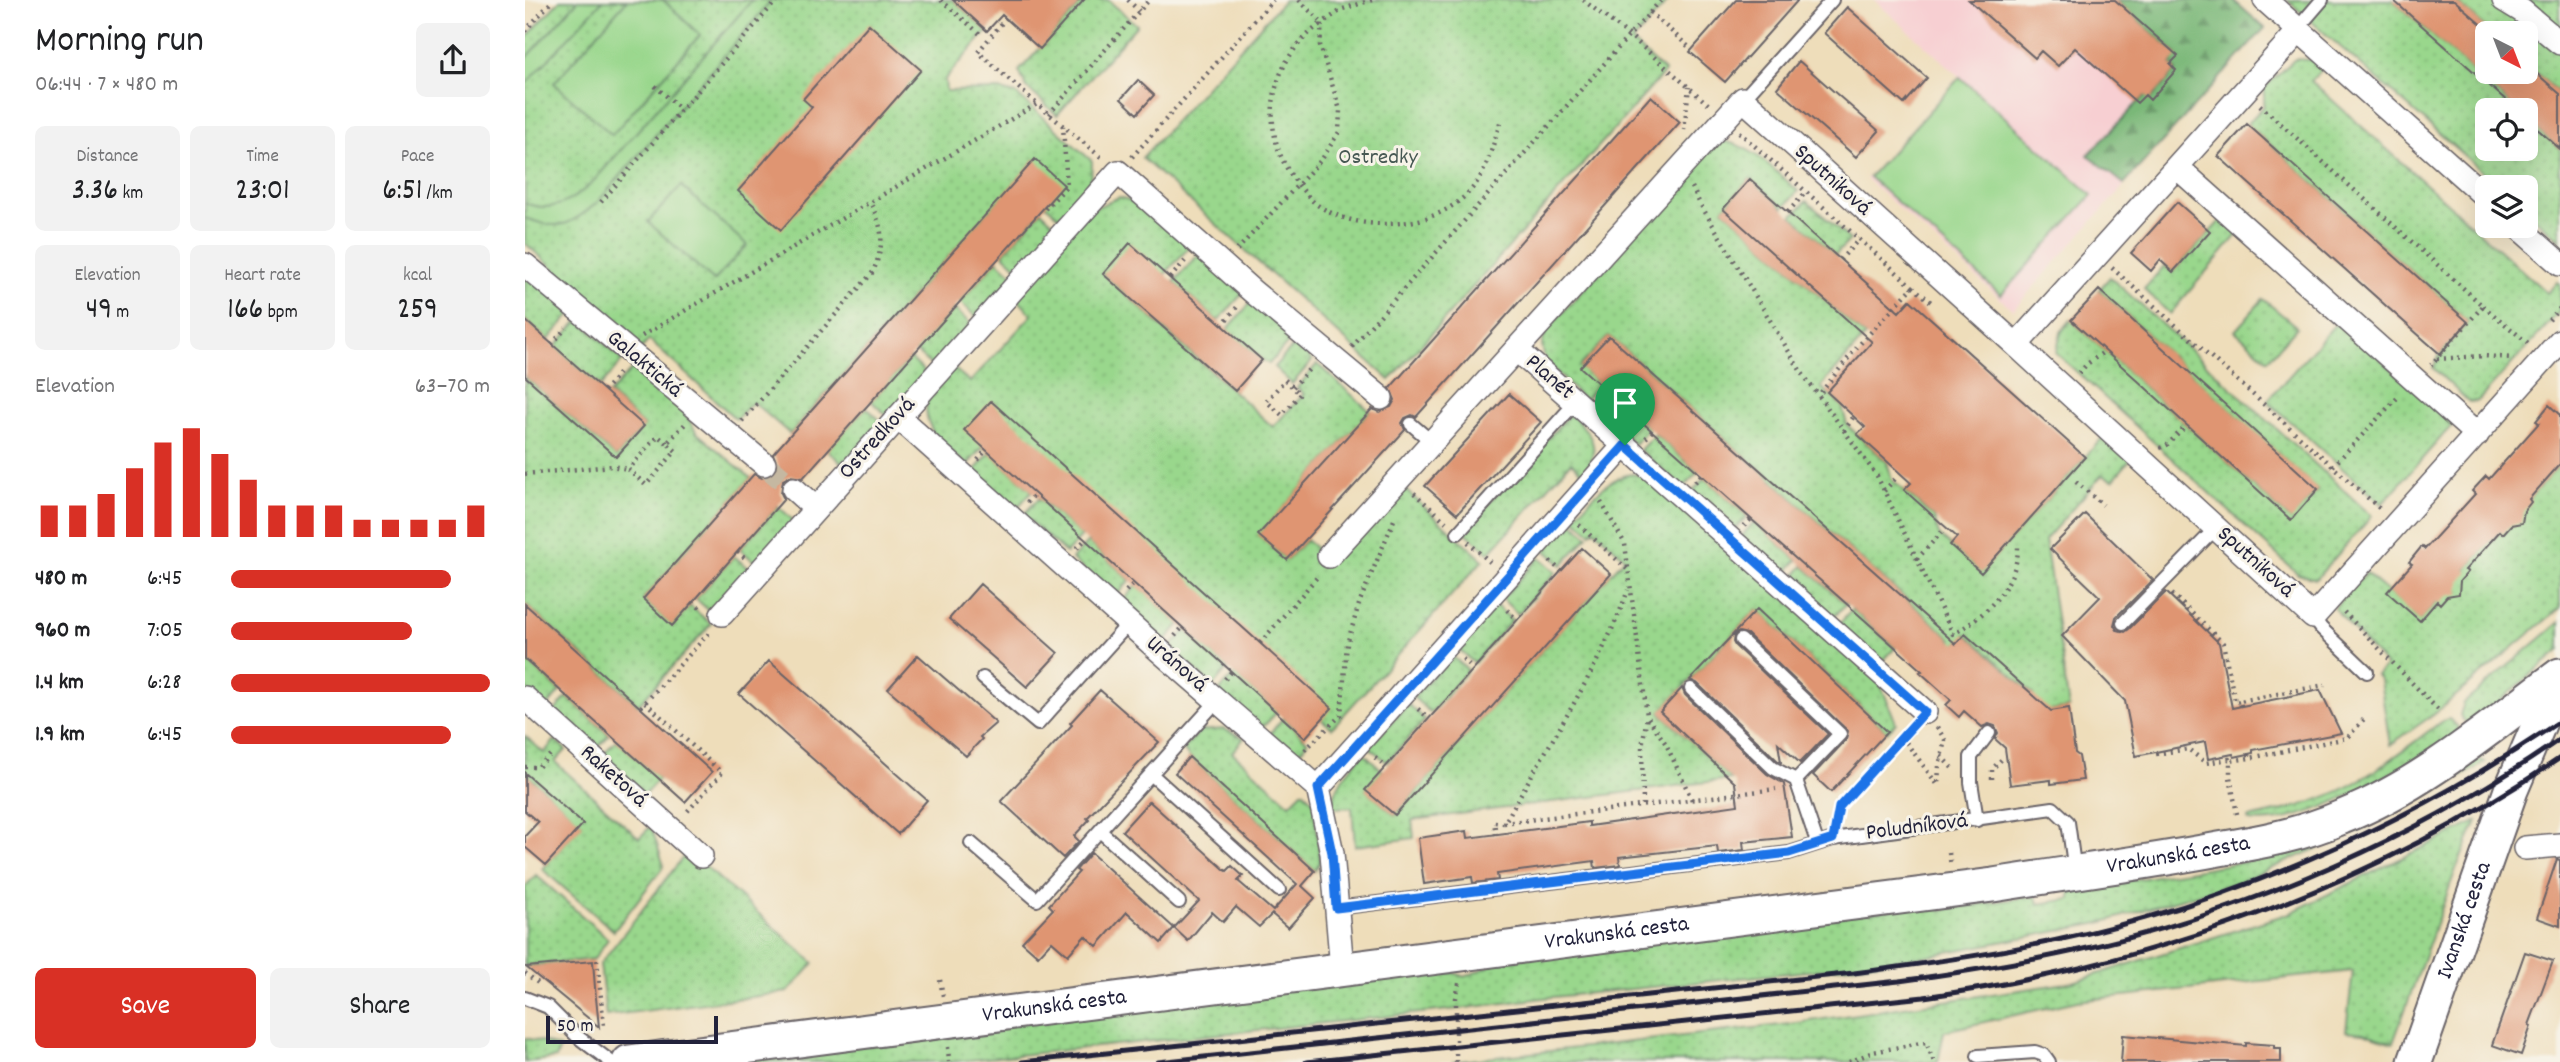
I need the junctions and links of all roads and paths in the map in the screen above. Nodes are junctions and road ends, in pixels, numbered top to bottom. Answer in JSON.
{"nodes":[{"id":1,"x":553,"y":0,"type":"edge"},
{"id":2,"x":777,"y":0,"type":"edge"},
{"id":3,"x":941,"y":0,"type":"edge"},
{"id":4,"x":1128,"y":0,"type":"edge"},
{"id":5,"x":1149,"y":0,"type":"edge"},
{"id":6,"x":1273,"y":0,"type":"edge"},
{"id":7,"x":1299,"y":0,"type":"edge"},
{"id":8,"x":1372,"y":0,"type":"edge"},
{"id":9,"x":1584,"y":0,"type":"edge"},
{"id":10,"x":1661,"y":0,"type":"edge"},
{"id":11,"x":1832,"y":0,"type":"edge"},
{"id":12,"x":2265,"y":0,"type":"edge"},
{"id":13,"x":2322,"y":0,"type":"edge"},
{"id":14,"x":2513,"y":3,"type":"edge"},
{"id":15,"x":1139,"y":10,"type":"junction"},
{"id":16,"x":1650,"y":12,"type":"junction"},
{"id":17,"x":1006,"y":18,"type":"dead end"},
{"id":18,"x":1322,"y":23,"type":"junction"},
{"id":19,"x":2298,"y":30,"type":"junction"},
{"id":20,"x":525,"y":31,"type":"edge"},
{"id":21,"x":980,"y":34,"type":"dead end"},
{"id":22,"x":1629,"y":35,"type":"junction"},
{"id":23,"x":2560,"y":43,"type":"edge"},
{"id":24,"x":1690,"y":48,"type":"dead end"},
{"id":25,"x":655,"y":86,"type":"dead end"},
{"id":26,"x":1689,"y":87,"type":"junction"},
{"id":27,"x":1743,"y":99,"type":"junction"},
{"id":28,"x":1037,"y":104,"type":"junction"},
{"id":29,"x":680,"y":108,"type":"junction"},
{"id":30,"x":1049,"y":114,"type":"junction"},
{"id":31,"x":1724,"y":119,"type":"junction"},
{"id":32,"x":1501,"y":120,"type":"dead end"},
{"id":33,"x":1063,"y":125,"type":"junction"},
{"id":34,"x":1683,"y":137,"type":"dead end"},
{"id":35,"x":2177,"y":167,"type":"junction"},
{"id":36,"x":1118,"y":172,"type":"junction"},
{"id":37,"x":1688,"y":177,"type":"dead end"},
{"id":38,"x":1298,"y":184,"type":"junction"},
{"id":39,"x":2475,"y":187,"type":"edge"},
{"id":40,"x":1806,"y":192,"type":"junction"},
{"id":41,"x":601,"y":202,"type":"dead end"},
{"id":42,"x":870,"y":202,"type":"junction"},
{"id":43,"x":1045,"y":209,"type":"dead end"},
{"id":44,"x":1788,"y":212,"type":"dead end"},
{"id":45,"x":2531,"y":238,"type":"edge"},
{"id":46,"x":1859,"y":239,"type":"junction"},
{"id":47,"x":1840,"y":260,"type":"dead end"},
{"id":48,"x":2560,"y":264,"type":"edge"},
{"id":49,"x":525,"y":265,"type":"edge"},
{"id":50,"x":1224,"y":266,"type":"junction"},
{"id":51,"x":2483,"y":306,"type":"dead end"},
{"id":52,"x":2016,"y":345,"type":"junction"},
{"id":53,"x":2555,"y":347,"type":"edge"},
{"id":54,"x":623,"y":348,"type":"junction"},
{"id":55,"x":1518,"y":351,"type":"junction"},
{"id":56,"x":2105,"y":351,"type":"dead end"},
{"id":57,"x":2514,"y":358,"type":"dead end"},
{"id":58,"x":2436,"y":359,"type":"dead end"},
{"id":59,"x":1340,"y":361,"type":"junction"},
{"id":60,"x":2074,"y":379,"type":"dead end"},
{"id":61,"x":2415,"y":379,"type":"junction"},
{"id":62,"x":1293,"y":387,"type":"joint"},
{"id":63,"x":1818,"y":396,"type":"junction"},
{"id":64,"x":1381,"y":398,"type":"dead end"},
{"id":65,"x":1576,"y":402,"type":"junction"},
{"id":66,"x":698,"y":410,"type":"junction"},
{"id":67,"x":1854,"y":416,"type":"dead end"},
{"id":68,"x":898,"y":417,"type":"junction"},
{"id":69,"x":1411,"y":424,"type":"dead end"},
{"id":70,"x":2187,"y":425,"type":"dead end"},
{"id":71,"x":1844,"y":431,"type":"junction"},
{"id":72,"x":2477,"y":435,"type":"junction"},
{"id":73,"x":728,"y":436,"type":"junction"},
{"id":74,"x":667,"y":443,"type":"junction"},
{"id":75,"x":1432,"y":443,"type":"junction"},
{"id":76,"x":1625,"y":445,"type":"junction"},
{"id":77,"x":2153,"y":452,"type":"dead end"},
{"id":78,"x":764,"y":464,"type":"tunnel mouth"},
{"id":79,"x":2333,"y":466,"type":"dead end"},
{"id":80,"x":628,"y":469,"type":"junction"},
{"id":81,"x":525,"y":474,"type":"edge"},
{"id":82,"x":1896,"y":478,"type":"dead end"},
{"id":83,"x":2076,"y":482,"type":"dead end"},
{"id":84,"x":1590,"y":483,"type":"junction"},
{"id":85,"x":794,"y":489,"type":"tunnel mouth"},
{"id":86,"x":1884,"y":491,"type":"junction"},
{"id":87,"x":2103,"y":505,"type":"dead end"},
{"id":88,"x":815,"y":508,"type":"junction"},
{"id":89,"x":2379,"y":508,"type":"dead end"},
{"id":90,"x":1397,"y":511,"type":"dead end"},
{"id":91,"x":2371,"y":518,"type":"dead end"},
{"id":92,"x":2216,"y":528,"type":"junction"},
{"id":93,"x":1942,"y":532,"type":"dead end"},
{"id":94,"x":1458,"y":533,"type":"dead end"},
{"id":95,"x":1589,"y":535,"type":"dead end"},
{"id":96,"x":2018,"y":545,"type":"dead end"},
{"id":97,"x":1917,"y":559,"type":"junction"},
{"id":98,"x":1328,"y":562,"type":"joint"},
{"id":99,"x":1628,"y":569,"type":"junction"},
{"id":100,"x":2162,"y":583,"type":"junction"},
{"id":101,"x":1630,"y":586,"type":"junction"},
{"id":102,"x":2330,"y":598,"type":"junction"},
{"id":103,"x":722,"y":614,"type":"joint"},
{"id":104,"x":2313,"y":617,"type":"junction"},
{"id":105,"x":1129,"y":623,"type":"junction"},
{"id":106,"x":2123,"y":623,"type":"dead end"},
{"id":107,"x":1741,"y":640,"type":"dead end"},
{"id":108,"x":1260,"y":643,"type":"dead end"},
{"id":109,"x":2367,"y":672,"type":"dead end"},
{"id":110,"x":2560,"y":675,"type":"edge"},
{"id":111,"x":983,"y":678,"type":"dead end"},
{"id":112,"x":2325,"y":685,"type":"dead end"},
{"id":113,"x":2560,"y":688,"type":"edge"},
{"id":114,"x":1691,"y":689,"type":"dead end"},
{"id":115,"x":525,"y":698,"type":"edge"},
{"id":116,"x":1217,"y":701,"type":"junction"},
{"id":117,"x":645,"y":702,"type":"junction"},
{"id":118,"x":641,"y":707,"type":"dead end"},
{"id":119,"x":1925,"y":712,"type":"joint"},
{"id":120,"x":2440,"y":712,"type":"dead end"},
{"id":121,"x":1647,"y":716,"type":"junction"},
{"id":122,"x":2364,"y":719,"type":"dead end"},
{"id":123,"x":1989,"y":733,"type":"dead end"},
{"id":124,"x":568,"y":736,"type":"junction"},
{"id":125,"x":1902,"y":737,"type":"junction"},
{"id":126,"x":1945,"y":740,"type":"dead end"},
{"id":127,"x":2472,"y":740,"type":"junction"},
{"id":128,"x":2156,"y":754,"type":"dead end"},
{"id":129,"x":2003,"y":758,"type":"dead end"},
{"id":130,"x":2230,"y":761,"type":"junction"},
{"id":131,"x":1290,"y":766,"type":"junction"},
{"id":132,"x":525,"y":767,"type":"edge"},
{"id":133,"x":1151,"y":774,"type":"junction"},
{"id":134,"x":1992,"y":779,"type":"dead end"},
{"id":135,"x":2515,"y":779,"type":"junction"},
{"id":136,"x":1797,"y":784,"type":"junction"},
{"id":137,"x":1318,"y":788,"type":"junction"},
{"id":138,"x":1692,"y":800,"type":"junction"},
{"id":139,"x":1643,"y":806,"type":"junction"},
{"id":140,"x":2237,"y":814,"type":"dead end"},
{"id":141,"x":1977,"y":820,"type":"junction"},
{"id":142,"x":1504,"y":822,"type":"junction"},
{"id":143,"x":671,"y":829,"type":"junction"},
{"id":144,"x":1100,"y":831,"type":"junction"},
{"id":145,"x":1496,"y":835,"type":"dead end"},
{"id":146,"x":1833,"y":839,"type":"junction"},
{"id":147,"x":1817,"y":842,"type":"junction"},
{"id":148,"x":971,"y":843,"type":"dead end"},
{"id":149,"x":2560,"y":845,"type":"edge"},
{"id":150,"x":2525,"y":848,"type":"dead end"},
{"id":151,"x":701,"y":856,"type":"dead end"},
{"id":152,"x":2075,"y":872,"type":"junction"},
{"id":153,"x":1279,"y":890,"type":"dead end"},
{"id":154,"x":1179,"y":902,"type":"dead end"},
{"id":155,"x":1336,"y":908,"type":"junction"},
{"id":156,"x":597,"y":960,"type":"dead end"},
{"id":157,"x":1342,"y":969,"type":"junction"},
{"id":158,"x":525,"y":998,"type":"edge"},
{"id":159,"x":1456,"y":1010,"type":"dead end"},
{"id":160,"x":604,"y":1026,"type":"dead end"},
{"id":161,"x":1978,"y":1056,"type":"dead end"},
{"id":162,"x":611,"y":1062,"type":"edge"},
{"id":163,"x":629,"y":1062,"type":"edge"},
{"id":164,"x":1456,"y":1062,"type":"edge"},
{"id":165,"x":1849,"y":1062,"type":"edge"},
{"id":166,"x":1934,"y":1062,"type":"edge"},
{"id":167,"x":2049,"y":1062,"type":"edge"},
{"id":168,"x":2415,"y":1062,"type":"edge"}],
"edges":[{"from":1,"to":20,"type":"path"},
{"from":2,"to":29,"type":"path"},
{"from":3,"to":21,"type":"path"},
{"from":4,"to":15,"type":"path"},
{"from":5,"to":15,"type":"path"},
{"from":6,"to":36,"type":"path"},
{"from":7,"to":18,"type":"path"},
{"from":8,"to":18,"type":"path"},
{"from":9,"to":22,"type":"path"},
{"from":10,"to":16,"type":"path"},
{"from":11,"to":27,"type":"lane"},
{"from":12,"to":19,"type":"street"},
{"from":13,"to":19,"type":"lane"},
{"from":14,"to":23,"type":"street"},
{"from":15,"to":30,"type":"path"},
{"from":16,"to":22,"type":"path"},
{"from":16,"to":24,"type":"path"},
{"from":17,"to":28,"type":"path"},
{"from":18,"to":38,"type":"path"},
{"from":18,"to":38,"type":"path"},
{"from":19,"to":35,"type":"street"},
{"from":19,"to":39,"type":"street"},
{"from":22,"to":26,"type":"path"},
{"from":22,"to":59,"type":"path"},
{"from":25,"to":29,"type":"path"},
{"from":26,"to":31,"type":"path"},
{"from":26,"to":34,"type":"path"},
{"from":27,"to":31,"type":"street","name":"Planét"},
{"from":27,"to":52,"type":"street","name":"Sputniková"},
{"from":28,"to":30,"type":"path"},
{"from":28,"to":42,"type":"path"},
{"from":29,"to":41,"type":"path"},
{"from":30,"to":33,"type":"path"},
{"from":31,"to":40,"type":"path"},
{"from":31,"to":55,"type":"street","name":"Planét"},
{"from":32,"to":38,"type":"path"},
{"from":33,"to":36,"type":"path"},
{"from":33,"to":43,"type":"path"},
{"from":35,"to":52,"type":"street"},
{"from":35,"to":61,"type":"street"},
{"from":36,"to":50,"type":"street"},
{"from":36,"to":68,"type":"street","name":"Ostredková"},
{"from":37,"to":63,"type":"path"},
{"from":38,"to":50,"type":"path"},
{"from":40,"to":44,"type":"path"},
{"from":40,"to":46,"type":"path"},
{"from":42,"to":54,"type":"path"},
{"from":42,"to":73,"type":"path"},
{"from":45,"to":48,"type":"street"},
{"from":46,"to":47,"type":"path"},
{"from":46,"to":63,"type":"path"},
{"from":49,"to":54,"type":"street","name":"Galaktická"},
{"from":50,"to":59,"type":"street"},
{"from":51,"to":53,"type":"path"},
{"from":52,"to":92,"type":"street","name":"Sputniková"},
{"from":53,"to":72,"type":"street","name":"Sputniková"},
{"from":54,"to":66,"type":"street","name":"Galaktická"},
{"from":55,"to":65,"type":"street","name":"Planét"},
{"from":55,"to":75,"type":"street","name":"Planét"},
{"from":56,"to":60,"type":"path"},
{"from":57,"to":58,"type":"path"},
{"from":59,"to":64,"type":"street"},
{"from":61,"to":72,"type":"street"},
{"from":61,"to":79,"type":"path"},
{"from":62,"to":62,"type":"path"},
{"from":63,"to":71,"type":"path"},
{"from":65,"to":76,"type":"street","name":"Planét"},
{"from":65,"to":94,"type":"lane"},
{"from":66,"to":73,"type":"street","name":"Galaktická"},
{"from":66,"to":74,"type":"path"},
{"from":67,"to":71,"type":"path"},
{"from":68,"to":88,"type":"street","name":"Ostredková"},
{"from":68,"to":105,"type":"street","name":"Uránová"},
{"from":69,"to":75,"type":"lane"},
{"from":70,"to":77,"type":"path"},
{"from":71,"to":86,"type":"path"},
{"from":72,"to":102,"type":"street","name":"Sputniková"},
{"from":73,"to":78,"type":"street","name":"Galaktická"},
{"from":74,"to":80,"type":"path"},
{"from":74,"to":80,"type":"path"},
{"from":75,"to":98,"type":"street","name":"Planét"},
{"from":76,"to":84,"type":"street"},
{"from":76,"to":119,"type":"street","name":"Planét"},
{"from":80,"to":81,"type":"path"},
{"from":82,"to":86,"type":"path"},
{"from":83,"to":87,"type":"path"},
{"from":84,"to":99,"type":"path"},
{"from":84,"to":137,"type":"street"},
{"from":85,"to":88,"type":"street"},
{"from":86,"to":97,"type":"path"},
{"from":88,"to":103,"type":"street","name":"Ostredková"},
{"from":89,"to":91,"type":"path"},
{"from":90,"to":131,"type":"path"},
{"from":92,"to":100,"type":"lane"},
{"from":92,"to":104,"type":"street","name":"Sputniková"},
{"from":93,"to":97,"type":"path"},
{"from":95,"to":99,"type":"path"},
{"from":96,"to":97,"type":"path"},
{"from":98,"to":108,"type":"path"},
{"from":99,"to":101,"type":"path"},
{"from":100,"to":106,"type":"lane"},
{"from":100,"to":112,"type":"path"},
{"from":101,"to":121,"type":"path"},
{"from":101,"to":142,"type":"path"},
{"from":102,"to":104,"type":"street","name":"Sputniková"},
{"from":102,"to":120,"type":"path"},
{"from":103,"to":117,"type":"path"},
{"from":104,"to":109,"type":"lane"},
{"from":105,"to":111,"type":"lane"},
{"from":105,"to":116,"type":"street","name":"Uránová"},
{"from":107,"to":136,"type":"lane"},
{"from":110,"to":127,"type":"main road","name":"Vrakunská cesta"},
{"from":113,"to":135,"type":"main road","name":"Ivanská cesta"},
{"from":114,"to":136,"type":"lane"},
{"from":115,"to":124,"type":"street","name":"Raketová"},
{"from":116,"to":131,"type":"street","name":"Uránová"},
{"from":116,"to":133,"type":"lane"},
{"from":117,"to":118,"type":"path"},
{"from":117,"to":143,"type":"path"},
{"from":119,"to":125,"type":"path"},
{"from":121,"to":138,"type":"path"},
{"from":121,"to":139,"type":"path"},
{"from":122,"to":130,"type":"path"},
{"from":123,"to":141,"type":"lane"},
{"from":124,"to":132,"type":"path"},
{"from":124,"to":143,"type":"street","name":"Raketová"},
{"from":125,"to":126,"type":"path"},
{"from":125,"to":146,"type":"path"},
{"from":127,"to":135,"type":"main road"},
{"from":127,"to":152,"type":"main road","name":"Vrakunská cesta"},
{"from":128,"to":130,"type":"path"},
{"from":129,"to":134,"type":"path"},
{"from":130,"to":140,"type":"path"},
{"from":131,"to":137,"type":"street","name":"Uránová"},
{"from":133,"to":144,"type":"lane"},
{"from":133,"to":153,"type":"lane"},
{"from":135,"to":168,"type":"main road","name":"Ivanská cesta"},
{"from":136,"to":138,"type":"path"},
{"from":136,"to":147,"type":"lane"},
{"from":137,"to":155,"type":"street"},
{"from":138,"to":139,"type":"path"},
{"from":139,"to":142,"type":"path"},
{"from":141,"to":146,"type":"lane","name":"Poludníková"},
{"from":141,"to":152,"type":"lane","name":"Poludníková"},
{"from":142,"to":145,"type":"path"},
{"from":143,"to":151,"type":"street","name":"Raketová"},
{"from":144,"to":148,"type":"lane"},
{"from":144,"to":154,"type":"lane"},
{"from":146,"to":147,"type":"lane","name":"Poludníková"},
{"from":147,"to":155,"type":"lane","name":"Poludníková"},
{"from":149,"to":150,"type":"street"},
{"from":152,"to":157,"type":"main road","name":"Vrakunská cesta"},
{"from":155,"to":157,"type":"street"},
{"from":156,"to":160,"type":"path"},
{"from":157,"to":163,"type":"main road","name":"Vrakunská cesta"},
{"from":158,"to":162,"type":"lane"},
{"from":159,"to":164,"type":"path"},
{"from":161,"to":167,"type":"lane"},
{"from":165,"to":166,"type":"path"}]}
